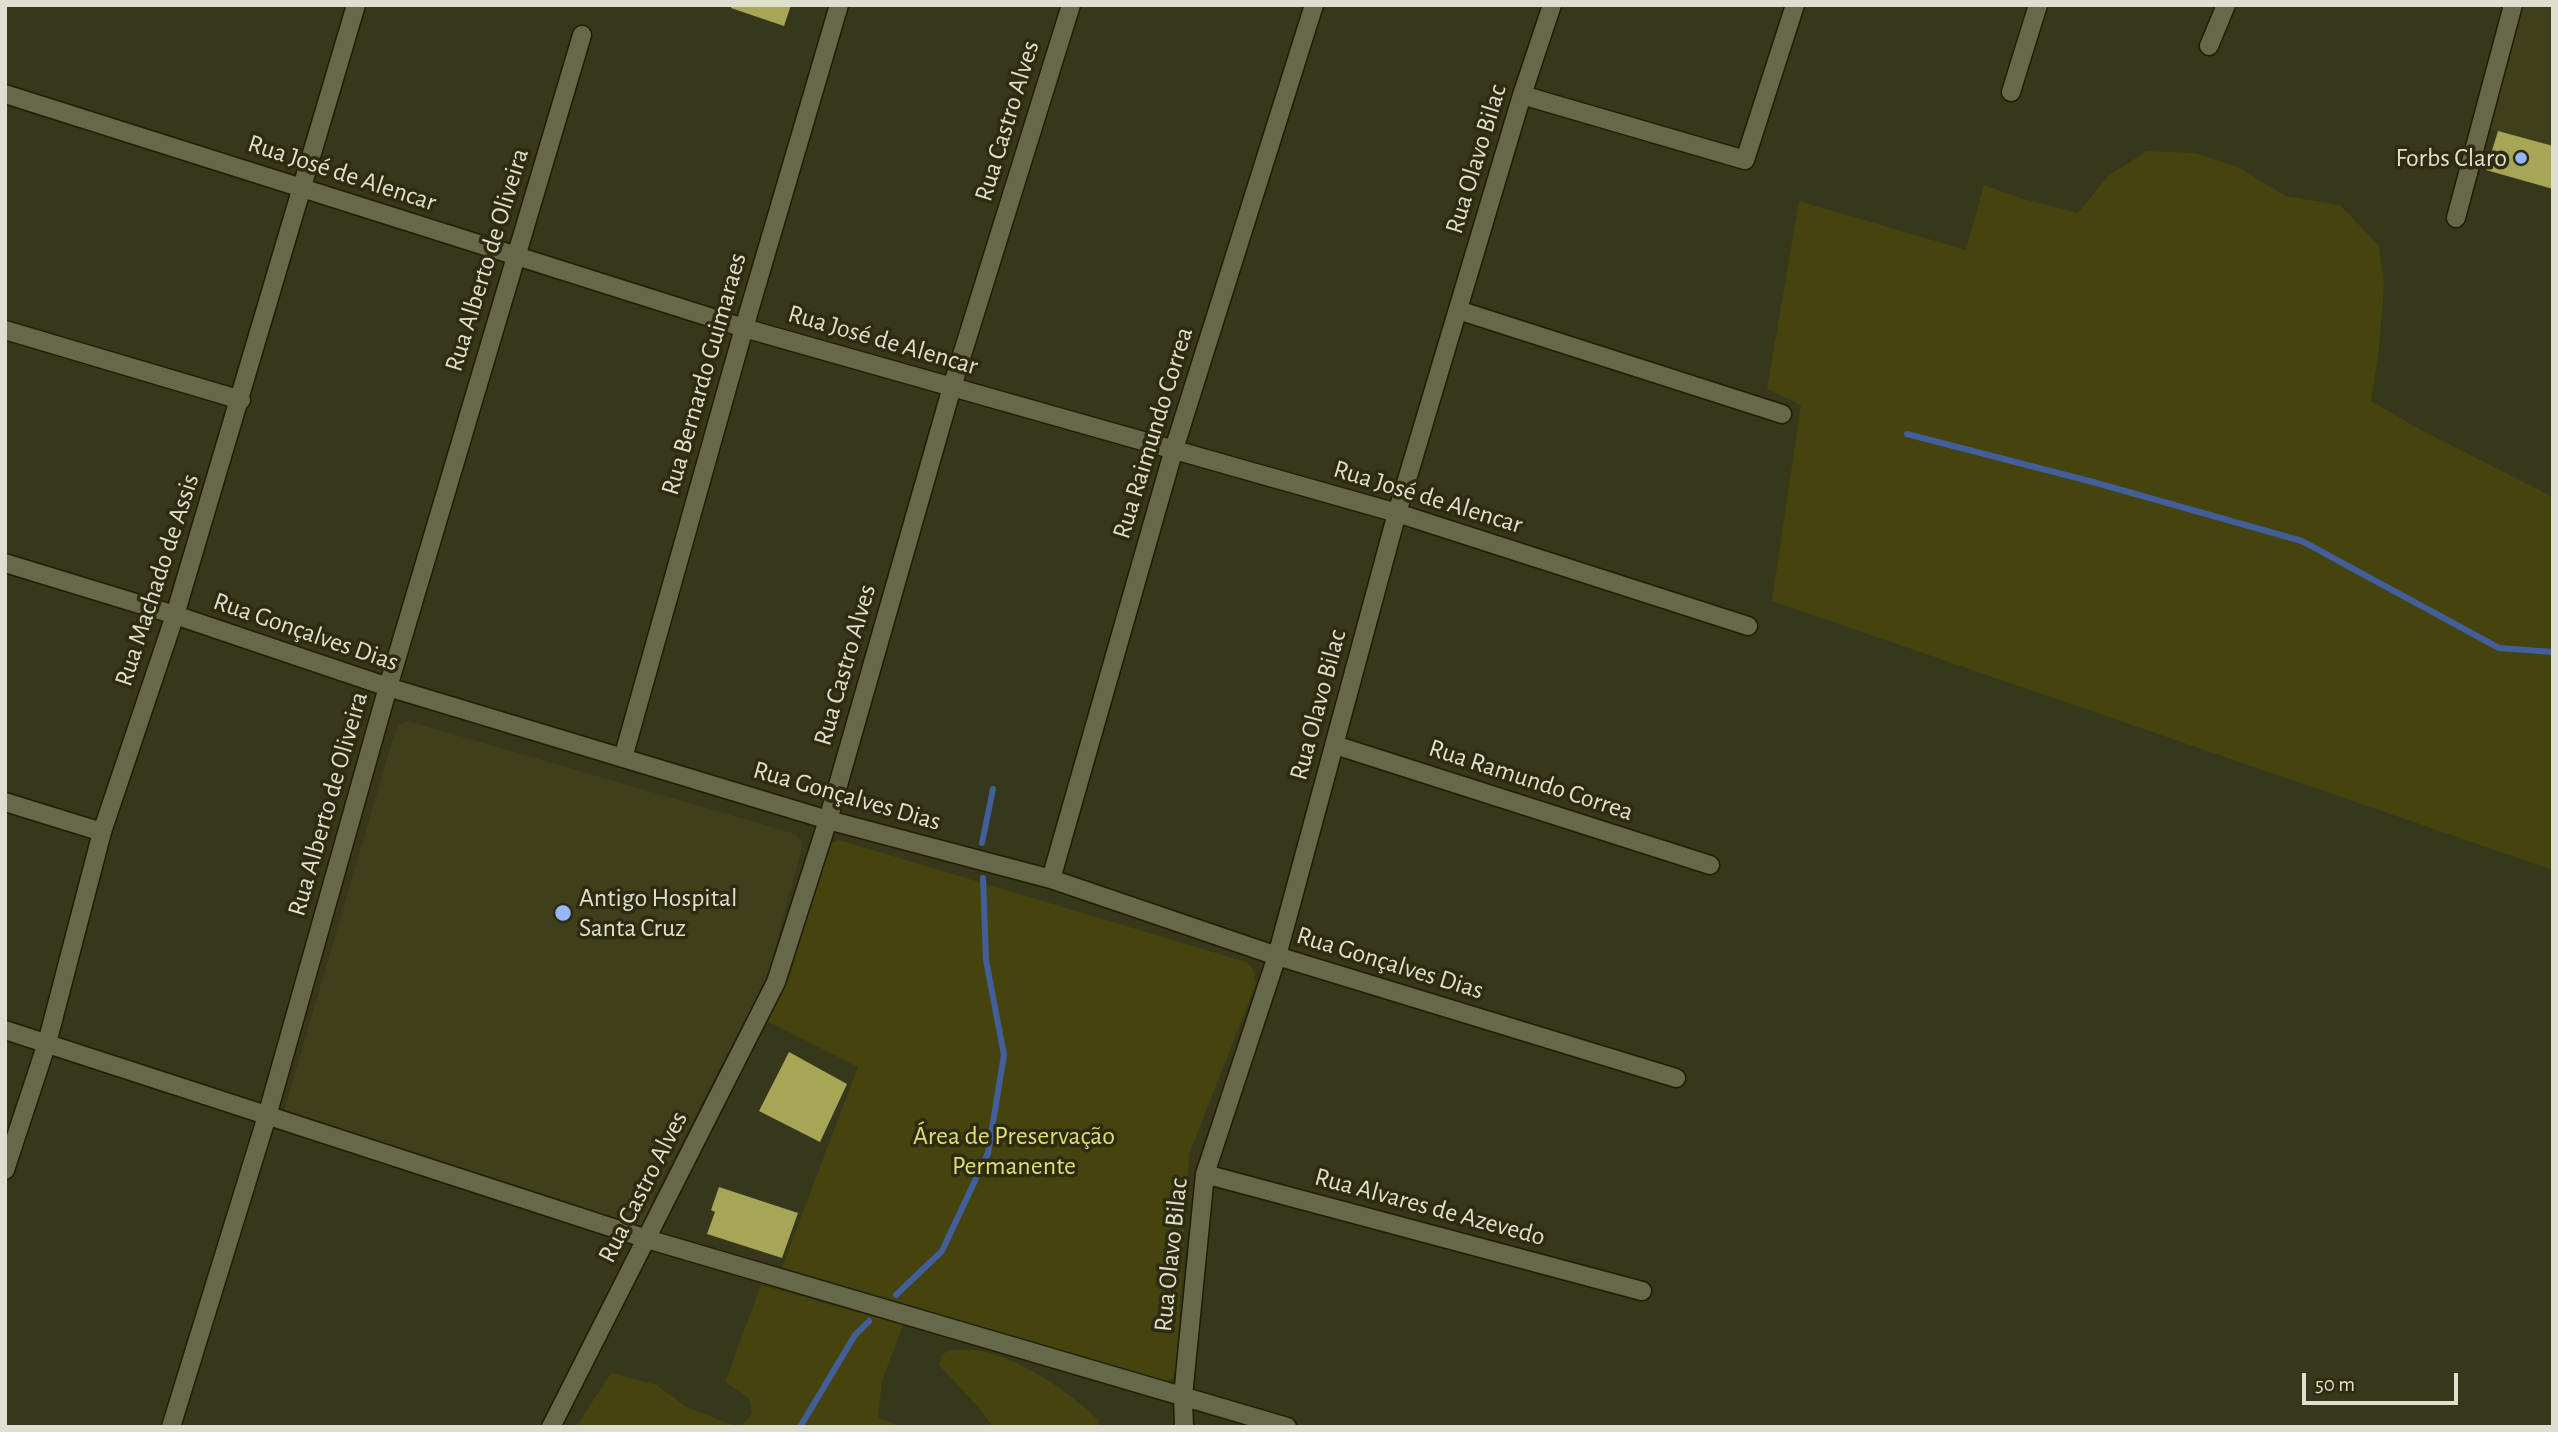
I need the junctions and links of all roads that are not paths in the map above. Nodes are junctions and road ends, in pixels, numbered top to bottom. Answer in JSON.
{"nodes":[{"id":1,"x":356,"y":5,"type":"edge"},
{"id":2,"x":839,"y":5,"type":"edge"},
{"id":3,"x":1071,"y":5,"type":"edge"},
{"id":4,"x":1314,"y":5,"type":"edge"},
{"id":5,"x":1552,"y":5,"type":"edge"},
{"id":6,"x":1795,"y":5,"type":"edge"},
{"id":7,"x":2038,"y":5,"type":"edge"},
{"id":8,"x":2226,"y":5,"type":"edge"},
{"id":9,"x":2513,"y":5,"type":"edge"},
{"id":10,"x":582,"y":35,"type":"dead end"},
{"id":11,"x":2209,"y":46,"type":"dead end"},
{"id":12,"x":2011,"y":92,"type":"dead end"},
{"id":13,"x":5,"y":94,"type":"edge"},
{"id":14,"x":1522,"y":95,"type":"junction"},
{"id":15,"x":302,"y":187,"type":"junction"},
{"id":16,"x":2456,"y":218,"type":"dead end"},
{"id":17,"x":516,"y":256,"type":"junction"},
{"id":18,"x":1458,"y":310,"type":"junction"},
{"id":19,"x":744,"y":328,"type":"junction"},
{"id":20,"x":5,"y":330,"type":"edge"},
{"id":21,"x":952,"y":387,"type":"junction"},
{"id":22,"x":240,"y":400,"type":"junction"},
{"id":23,"x":1782,"y":414,"type":"dead end"},
{"id":24,"x":1174,"y":449,"type":"junction"},
{"id":25,"x":1397,"y":513,"type":"junction"},
{"id":26,"x":5,"y":563,"type":"edge"},
{"id":27,"x":175,"y":615,"type":"junction"},
{"id":28,"x":1748,"y":626,"type":"dead end"},
{"id":29,"x":388,"y":687,"type":"junction"},
{"id":30,"x":1335,"y":745,"type":"junction"},
{"id":31,"x":623,"y":758,"type":"junction"},
{"id":32,"x":5,"y":802,"type":"edge"},
{"id":33,"x":828,"y":820,"type":"junction"},
{"id":34,"x":102,"y":832,"type":"junction"},
{"id":35,"x":1710,"y":865,"type":"dead end"},
{"id":36,"x":1051,"y":879,"type":"junction"},
{"id":37,"x":1277,"y":956,"type":"junction"},
{"id":38,"x":5,"y":1030,"type":"edge"},
{"id":39,"x":47,"y":1043,"type":"junction"},
{"id":40,"x":1676,"y":1078,"type":"dead end"},
{"id":41,"x":267,"y":1116,"type":"junction"},
{"id":42,"x":5,"y":1170,"type":"edge"},
{"id":43,"x":1205,"y":1174,"type":"junction"},
{"id":44,"x":647,"y":1239,"type":"junction"},
{"id":45,"x":1642,"y":1291,"type":"dead end"},
{"id":46,"x":1184,"y":1396,"type":"junction"},
{"id":47,"x":171,"y":1427,"type":"edge"},
{"id":48,"x":551,"y":1427,"type":"edge"},
{"id":49,"x":1184,"y":1427,"type":"edge"},
{"id":50,"x":1287,"y":1427,"type":"edge"}],
"edges":[{"from":1,"to":15,"type":"street","name":"Rua Machado de Assis"},
{"from":2,"to":19,"type":"street","name":"Rua Bernardo Guimaraes"},
{"from":3,"to":21,"type":"street","name":"Rua Castro Alves"},
{"from":4,"to":24,"type":"street","name":"Rua Raimundo Correa"},
{"from":5,"to":14,"type":"street","name":"Rua Olavo Bilac"},
{"from":6,"to":14,"type":"street"},
{"from":7,"to":12,"type":"street"},
{"from":8,"to":11,"type":"street"},
{"from":9,"to":16,"type":"street"},
{"from":10,"to":17,"type":"street","name":"Rua Alberto de Oliveira"},
{"from":13,"to":15,"type":"street","name":"Rua José de Alencar"},
{"from":14,"to":18,"type":"street","name":"Rua Olavo Bilac"},
{"from":15,"to":17,"type":"street","name":"Rua José de Alencar"},
{"from":15,"to":22,"type":"street","name":"Rua Machado de Assis"},
{"from":17,"to":19,"type":"street","name":"Rua José de Alencar"},
{"from":17,"to":29,"type":"street","name":"Rua Alberto de Oliveira"},
{"from":18,"to":23,"type":"street"},
{"from":18,"to":25,"type":"street","name":"Rua Olavo Bilac"},
{"from":19,"to":21,"type":"street","name":"Rua José de Alencar"},
{"from":19,"to":31,"type":"street","name":"Rua Bernardo Guimaraes"},
{"from":20,"to":22,"type":"street"},
{"from":21,"to":24,"type":"street","name":"Rua José de Alencar"},
{"from":21,"to":33,"type":"street","name":"Rua Castro Alves"},
{"from":22,"to":27,"type":"street","name":"Rua Machado de Assis"},
{"from":24,"to":25,"type":"street","name":"Rua José de Alencar"},
{"from":24,"to":36,"type":"street","name":"Rua Raimundo Correa"},
{"from":25,"to":28,"type":"street","name":"Rua José de Alencar"},
{"from":25,"to":30,"type":"street","name":"Rua Olavo Bilac"},
{"from":26,"to":27,"type":"street","name":"Rua Gonçalves Dias"},
{"from":27,"to":29,"type":"street","name":"Rua Gonçalves Dias"},
{"from":27,"to":34,"type":"street","name":"Rua Machado de Assis"},
{"from":29,"to":31,"type":"street","name":"Rua Gonçalves Dias"},
{"from":29,"to":41,"type":"street","name":"Rua Alberto de Oliveira"},
{"from":30,"to":35,"type":"street","name":"Rua Ramundo Correa"},
{"from":30,"to":37,"type":"street","name":"Rua Olavo Bilac"},
{"from":31,"to":33,"type":"street","name":"Rua Gonçalves Dias"},
{"from":32,"to":34,"type":"street"},
{"from":33,"to":36,"type":"street","name":"Rua Gonçalves Dias"},
{"from":33,"to":44,"type":"street","name":"Rua Castro Alves"},
{"from":34,"to":39,"type":"street","name":"Rua Machado de Assis"},
{"from":36,"to":37,"type":"street","name":"Rua Gonçalves Dias"},
{"from":37,"to":40,"type":"street","name":"Rua Gonçalves Dias"},
{"from":37,"to":43,"type":"street","name":"Rua Olavo Bilac"},
{"from":38,"to":39,"type":"street"},
{"from":39,"to":41,"type":"street"},
{"from":39,"to":42,"type":"street","name":"Rua Machado de Assis"},
{"from":41,"to":44,"type":"street"},
{"from":41,"to":47,"type":"street","name":"Rua Alberto de Oliveira"},
{"from":43,"to":45,"type":"street","name":"Rua Alvares de Azevedo"},
{"from":43,"to":46,"type":"street","name":"Rua Olavo Bilac"},
{"from":44,"to":46,"type":"street"},
{"from":44,"to":48,"type":"street","name":"Rua Castro Alves"},
{"from":46,"to":49,"type":"street","name":"Rua Olavo Bilac"},
{"from":46,"to":50,"type":"street"}]}
